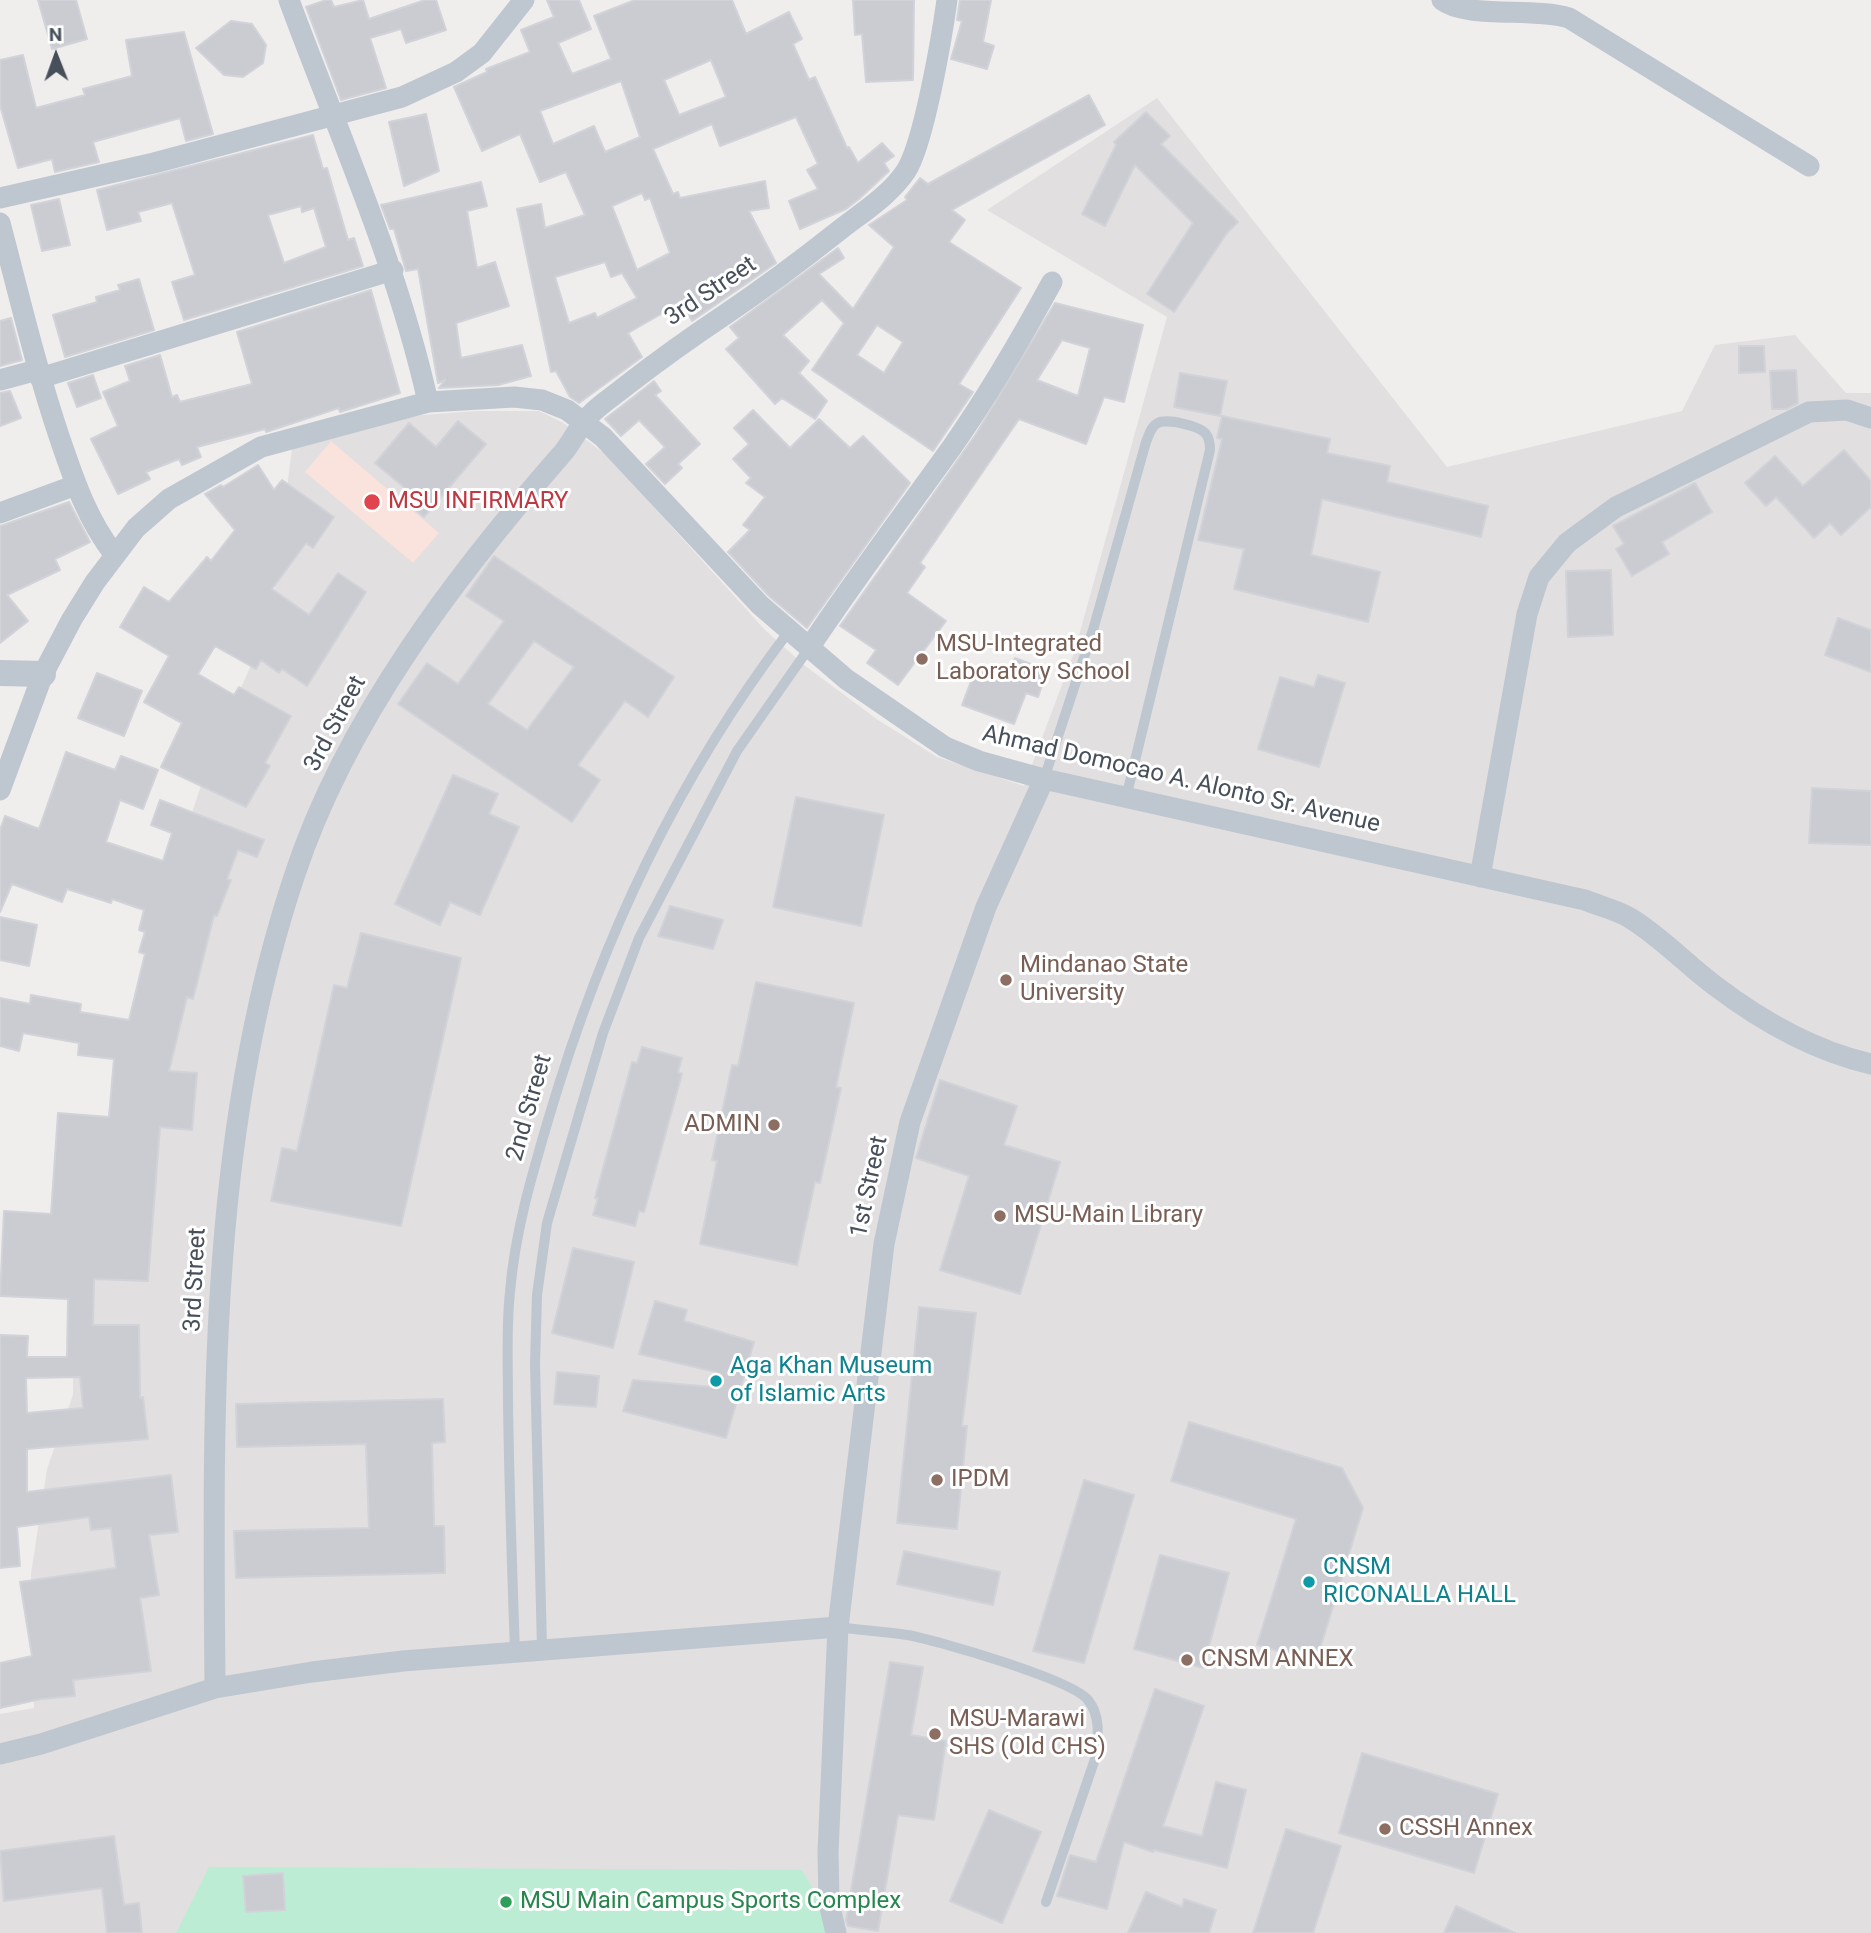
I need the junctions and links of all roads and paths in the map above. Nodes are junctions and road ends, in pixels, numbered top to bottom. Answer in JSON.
{"nodes":[{"id":1,"x":289,"y":0,"type":"edge"},
{"id":2,"x":524,"y":0,"type":"edge"},
{"id":3,"x":947,"y":0,"type":"edge"},
{"id":4,"x":1442,"y":0,"type":"edge"},
{"id":5,"x":333,"y":118,"type":"junction"},
{"id":6,"x":1808,"y":166,"type":"dead end"},
{"id":7,"x":0,"y":198,"type":"edge"},
{"id":8,"x":0,"y":223,"type":"edge"},
{"id":9,"x":393,"y":270,"type":"junction"},
{"id":10,"x":1052,"y":282,"type":"dead end"},
{"id":11,"x":38,"y":374,"type":"junction"},
{"id":12,"x":0,"y":380,"type":"edge"},
{"id":13,"x":428,"y":402,"type":"junction"},
{"id":14,"x":1871,"y":418,"type":"edge"},
{"id":15,"x":584,"y":422,"type":"junction"},
{"id":16,"x":76,"y":485,"type":"junction"},
{"id":17,"x":0,"y":513,"type":"edge"},
{"id":18,"x":114,"y":554,"type":"junction"},
{"id":19,"x":789,"y":631,"type":"junction"},
{"id":20,"x":810,"y":648,"type":"junction"},
{"id":21,"x":0,"y":673,"type":"edge"},
{"id":22,"x":43,"y":674,"type":"junction"},
{"id":23,"x":1044,"y":779,"type":"junction"},
{"id":24,"x":0,"y":790,"type":"edge"},
{"id":25,"x":1126,"y":798,"type":"junction"},
{"id":26,"x":1480,"y":877,"type":"junction"},
{"id":27,"x":1871,"y":1064,"type":"edge"},
{"id":28,"x":838,"y":1627,"type":"junction"},
{"id":29,"x":542,"y":1649,"type":"junction"},
{"id":30,"x":515,"y":1652,"type":"junction"},
{"id":31,"x":215,"y":1688,"type":"junction"},
{"id":32,"x":0,"y":1754,"type":"edge"},
{"id":33,"x":1046,"y":1902,"type":"dead end"},
{"id":34,"x":836,"y":1933,"type":"edge"}],
"edges":[{"from":1,"to":5,"type":"street"},
{"from":2,"to":5,"type":"street"},
{"from":3,"to":15,"type":"street","name":"3rd Street"},
{"from":4,"to":6,"type":"street"},
{"from":5,"to":7,"type":"street"},
{"from":5,"to":9,"type":"street"},
{"from":8,"to":11,"type":"street"},
{"from":9,"to":11,"type":"street"},
{"from":9,"to":13,"type":"street"},
{"from":10,"to":20,"type":"street"},
{"from":11,"to":12,"type":"street"},
{"from":11,"to":16,"type":"street"},
{"from":13,"to":15,"type":"street","name":"Ahmad Domocao A. Alonto Sr. Avenue"},
{"from":13,"to":18,"type":"street","name":"Ahmad Domocao A. Alonto Sr. Avenue"},
{"from":14,"to":26,"type":"street"},
{"from":15,"to":19,"type":"street","name":"Ahmad Domocao A. Alonto Sr. Avenue"},
{"from":15,"to":31,"type":"street","name":"3rd Street"},
{"from":16,"to":17,"type":"street"},
{"from":16,"to":18,"type":"street"},
{"from":18,"to":22,"type":"street","name":"Ahmad Domocao A. Alonto Sr. Avenue"},
{"from":19,"to":20,"type":"street","name":"Ahmad Domocao A. Alonto Sr. Avenue"},
{"from":19,"to":30,"type":"lane","name":"2nd Street"},
{"from":20,"to":23,"type":"street","name":"Ahmad Domocao A. Alonto Sr. Avenue"},
{"from":20,"to":29,"type":"lane","name":"2nd Street"},
{"from":21,"to":22,"type":"street"},
{"from":22,"to":24,"type":"street","name":"Ahmad Domocao A. Alonto Sr. Avenue"},
{"from":23,"to":25,"type":"street","name":"Ahmad Domocao A. Alonto Sr. Avenue"},
{"from":23,"to":25,"type":"lane"},
{"from":23,"to":28,"type":"street","name":"1st Street"},
{"from":25,"to":26,"type":"street","name":"Ahmad Domocao A. Alonto Sr. Avenue"},
{"from":26,"to":27,"type":"street","name":"Ahmad Domocao A. Alonto Sr. Avenue"},
{"from":28,"to":29,"type":"street"},
{"from":28,"to":33,"type":"lane"},
{"from":28,"to":34,"type":"street","name":"1st Street"},
{"from":29,"to":30,"type":"street"},
{"from":30,"to":31,"type":"street"},
{"from":31,"to":32,"type":"street"}]}
